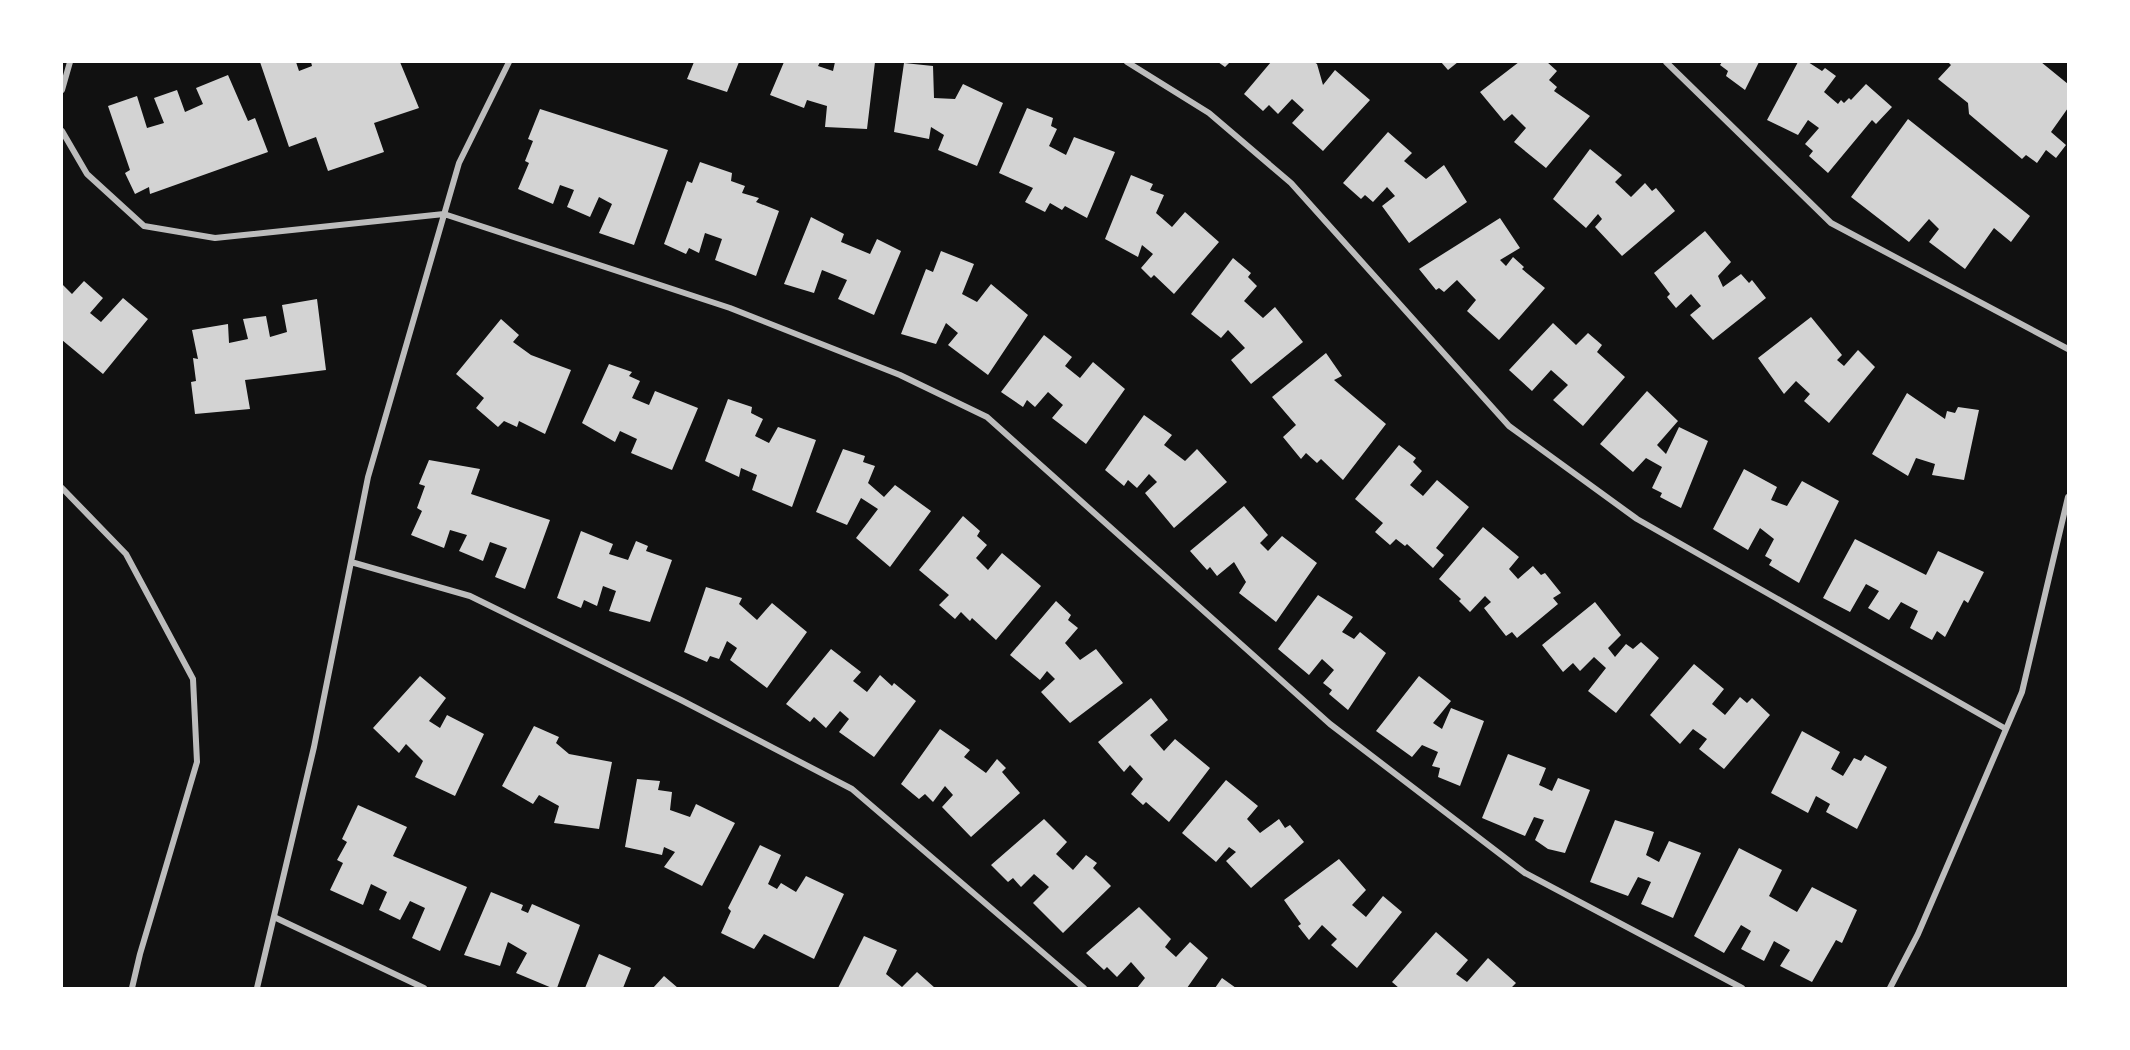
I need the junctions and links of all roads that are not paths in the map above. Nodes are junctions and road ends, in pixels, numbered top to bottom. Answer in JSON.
{"nodes":[{"id":1,"x":70,"y":62,"type":"edge"},
{"id":2,"x":509,"y":62,"type":"edge"},
{"id":3,"x":1127,"y":62,"type":"edge"},
{"id":4,"x":1666,"y":62,"type":"edge"},
{"id":5,"x":62,"y":90,"type":"edge"},
{"id":6,"x":62,"y":131,"type":"edge"},
{"id":7,"x":444,"y":214,"type":"junction"},
{"id":8,"x":2068,"y":349,"type":"edge"},
{"id":9,"x":62,"y":488,"type":"edge"},
{"id":10,"x":2068,"y":497,"type":"edge"},
{"id":11,"x":351,"y":562,"type":"junction"},
{"id":12,"x":2006,"y":729,"type":"junction"},
{"id":13,"x":274,"y":917,"type":"junction"},
{"id":14,"x":132,"y":988,"type":"edge"},
{"id":15,"x":257,"y":988,"type":"edge"},
{"id":16,"x":424,"y":988,"type":"edge"},
{"id":17,"x":1084,"y":988,"type":"edge"},
{"id":18,"x":1742,"y":988,"type":"edge"},
{"id":19,"x":1890,"y":988,"type":"edge"}],
"edges":[{"from":1,"to":5,"type":"street"},
{"from":2,"to":7,"type":"street"},
{"from":3,"to":12,"type":"street"},
{"from":4,"to":8,"type":"street"},
{"from":6,"to":7,"type":"street"},
{"from":7,"to":11,"type":"street"},
{"from":7,"to":18,"type":"street"},
{"from":9,"to":14,"type":"street"},
{"from":10,"to":12,"type":"street"},
{"from":11,"to":13,"type":"street"},
{"from":11,"to":17,"type":"street"},
{"from":12,"to":19,"type":"street"},
{"from":13,"to":15,"type":"street"},
{"from":13,"to":16,"type":"street"}]}
